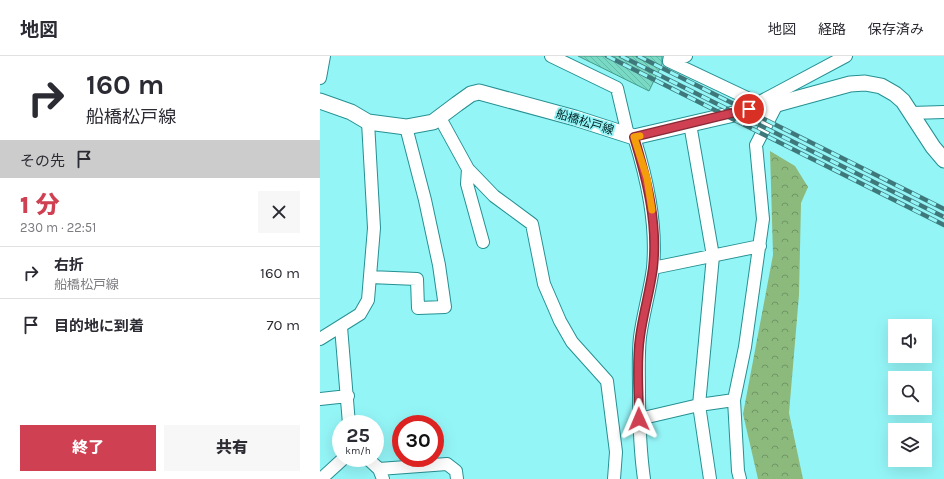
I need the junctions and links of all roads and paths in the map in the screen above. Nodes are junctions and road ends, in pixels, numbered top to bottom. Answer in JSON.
{"nodes":[{"id":1,"x":324,"y":56,"type":"edge"},
{"id":2,"x":551,"y":56,"type":"edge"},
{"id":3,"x":686,"y":56,"type":"edge"},
{"id":4,"x":846,"y":56,"type":"edge"},
{"id":5,"x":670,"y":59,"type":"edge"},
{"id":6,"x":320,"y":78,"type":"edge"},
{"id":7,"x":320,"y":101,"type":"edge"},
{"id":8,"x":766,"y":104,"type":"junction"},
{"id":9,"x":944,"y":112,"type":"edge"},
{"id":10,"x":911,"y":114,"type":"junction"},
{"id":11,"x":440,"y":118,"type":"junction"},
{"id":12,"x":368,"y":122,"type":"junction"},
{"id":13,"x":690,"y":124,"type":"junction"},
{"id":14,"x":406,"y":127,"type":"junction"},
{"id":15,"x":631,"y":136,"type":"junction"},
{"id":16,"x":944,"y":160,"type":"edge"},
{"id":17,"x":468,"y":169,"type":"junction"},
{"id":18,"x":483,"y":242,"type":"dead end"},
{"id":19,"x":760,"y":246,"type":"junction"},
{"id":20,"x":713,"y":256,"type":"junction"},
{"id":21,"x":653,"y":268,"type":"junction"},
{"id":22,"x":370,"y":277,"type":"junction"},
{"id":23,"x":341,"y":327,"type":"junction"},
{"id":24,"x":320,"y":339,"type":"edge"},
{"id":25,"x":348,"y":396,"type":"junction"},
{"id":26,"x":320,"y":399,"type":"edge"},
{"id":27,"x":734,"y":400,"type":"junction"},
{"id":28,"x":699,"y":405,"type":"junction"},
{"id":29,"x":349,"y":415,"type":"edge"},
{"id":30,"x":639,"y":419,"type":"junction"},
{"id":31,"x":334,"y":467,"type":"edge"},
{"id":32,"x":381,"y":474,"type":"edge"},
{"id":33,"x":321,"y":479,"type":"edge"},
{"id":34,"x":458,"y":479,"type":"edge"},
{"id":35,"x":614,"y":479,"type":"edge"},
{"id":36,"x":644,"y":479,"type":"edge"},
{"id":37,"x":710,"y":479,"type":"edge"},
{"id":38,"x":740,"y":479,"type":"edge"}],
"edges":[{"from":1,"to":6,"type":"street"},
{"from":2,"to":15,"type":"street"},
{"from":3,"to":5,"type":"street"},
{"from":4,"to":8,"type":"street"},
{"from":5,"to":8,"type":"street"},
{"from":7,"to":12,"type":"main road","name":"船橋松戸線"},
{"from":8,"to":10,"type":"main road"},
{"from":8,"to":13,"type":"main road"},
{"from":8,"to":19,"type":"street"},
{"from":9,"to":10,"type":"street"},
{"from":10,"to":16,"type":"main road"},
{"from":11,"to":14,"type":"main road","name":"船橋松戸線"},
{"from":11,"to":15,"type":"main road","name":"船橋松戸線"},
{"from":11,"to":17,"type":"street"},
{"from":12,"to":14,"type":"main road","name":"船橋松戸線"},
{"from":12,"to":22,"type":"street"},
{"from":13,"to":15,"type":"main road"},
{"from":13,"to":20,"type":"street"},
{"from":14,"to":22,"type":"street"},
{"from":15,"to":21,"type":"street"},
{"from":17,"to":18,"type":"street"},
{"from":17,"to":35,"type":"street"},
{"from":19,"to":20,"type":"street"},
{"from":19,"to":27,"type":"street"},
{"from":20,"to":21,"type":"street"},
{"from":20,"to":28,"type":"street"},
{"from":21,"to":30,"type":"street"},
{"from":22,"to":23,"type":"street"},
{"from":23,"to":24,"type":"street"},
{"from":23,"to":25,"type":"street"},
{"from":25,"to":26,"type":"street"},
{"from":25,"to":29,"type":"street"},
{"from":27,"to":28,"type":"street"},
{"from":27,"to":38,"type":"street"},
{"from":28,"to":30,"type":"street"},
{"from":28,"to":37,"type":"street"},
{"from":30,"to":36,"type":"street"},
{"from":31,"to":33,"type":"street"},
{"from":32,"to":34,"type":"street"}]}
